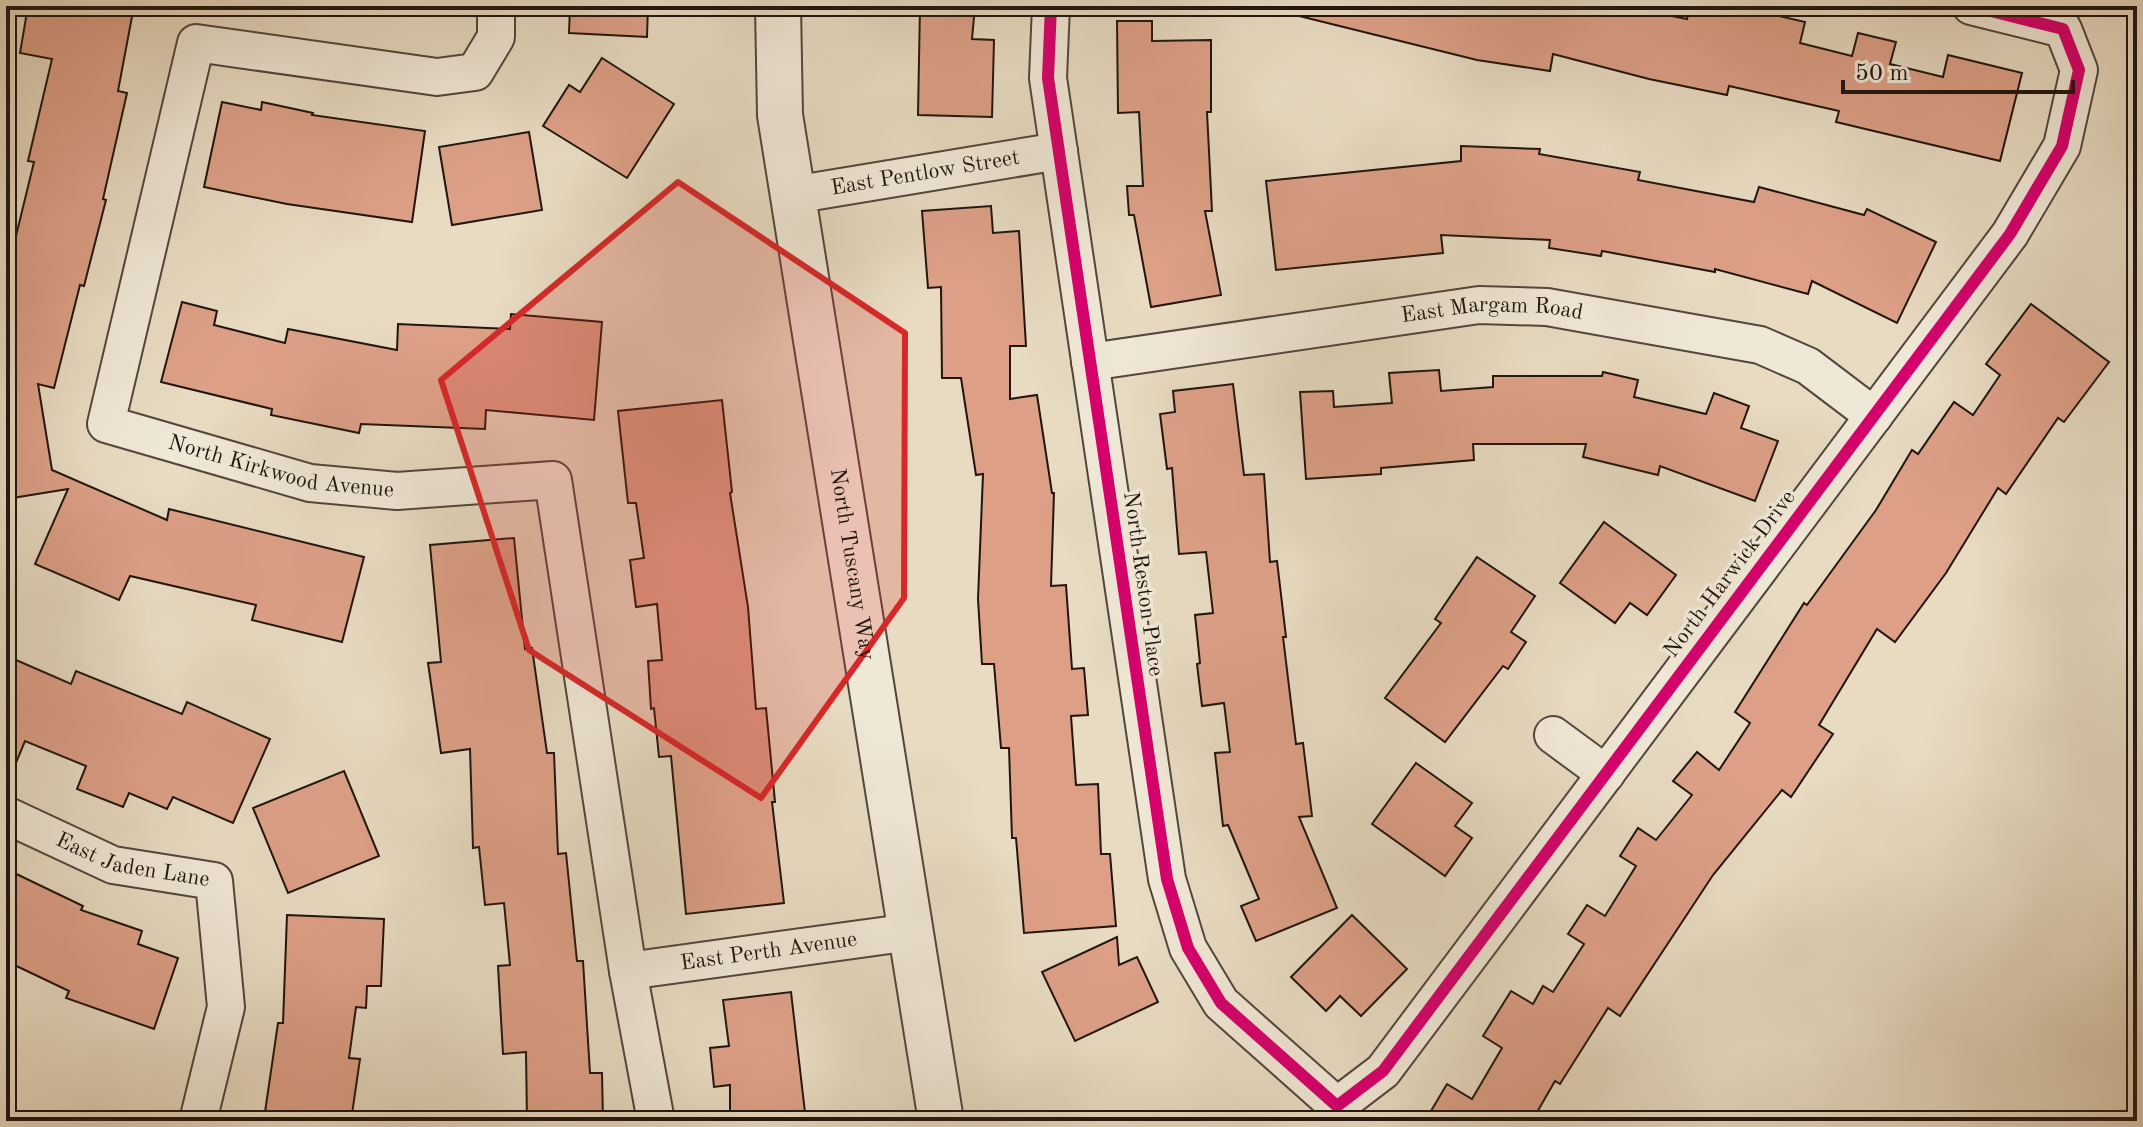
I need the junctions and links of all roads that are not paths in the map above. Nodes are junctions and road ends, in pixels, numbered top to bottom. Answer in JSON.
{"nodes":[{"id":1,"x":496,"y":6,"type":"edge"},
{"id":2,"x":778,"y":6,"type":"edge"},
{"id":3,"x":1051,"y":6,"type":"edge"},
{"id":4,"x":1971,"y":6,"type":"edge"},
{"id":5,"x":1059,"y":151,"type":"junction"},
{"id":6,"x":793,"y":195,"type":"junction"},
{"id":7,"x":1090,"y":362,"type":"junction"},
{"id":8,"x":1874,"y":416,"type":"junction"},
{"id":9,"x":1553,"y":735,"type":"dead end"},
{"id":10,"x":1606,"y":774,"type":"junction"},
{"id":11,"x":6,"y":815,"type":"edge"},
{"id":12,"x":911,"y":932,"type":"junction"},
{"id":13,"x":628,"y":971,"type":"junction"},
{"id":14,"x":1337,"y":1106,"type":"joint"},
{"id":15,"x":198,"y":1121,"type":"edge"},
{"id":16,"x":656,"y":1121,"type":"edge"},
{"id":17,"x":941,"y":1121,"type":"edge"}],
"edges":[{"from":1,"to":13,"type":"street","name":"North Kirkwood Avenue"},
{"from":2,"to":6,"type":"street","name":"North Tuscany Way"},
{"from":3,"to":5,"type":"street","name":"North Reston Place"},
{"from":4,"to":8,"type":"street","name":"North Harwick Drive"},
{"from":5,"to":6,"type":"street","name":"East Pentlow Street"},
{"from":5,"to":7,"type":"street","name":"North Reston Place"},
{"from":6,"to":12,"type":"street","name":"North Tuscany Way"},
{"from":7,"to":8,"type":"street","name":"East Margam Road"},
{"from":7,"to":14,"type":"street","name":"North Reston Place"},
{"from":8,"to":10,"type":"street","name":"North Harwick Drive"},
{"from":9,"to":10,"type":"street"},
{"from":10,"to":14,"type":"street","name":"North Harwick Drive"},
{"from":11,"to":15,"type":"street","name":"East Jaden Lane"},
{"from":12,"to":13,"type":"street","name":"East Perth Avenue"},
{"from":12,"to":17,"type":"street","name":"North Tuscany Way"},
{"from":13,"to":16,"type":"street","name":"North Kirkwood Avenue"}]}
